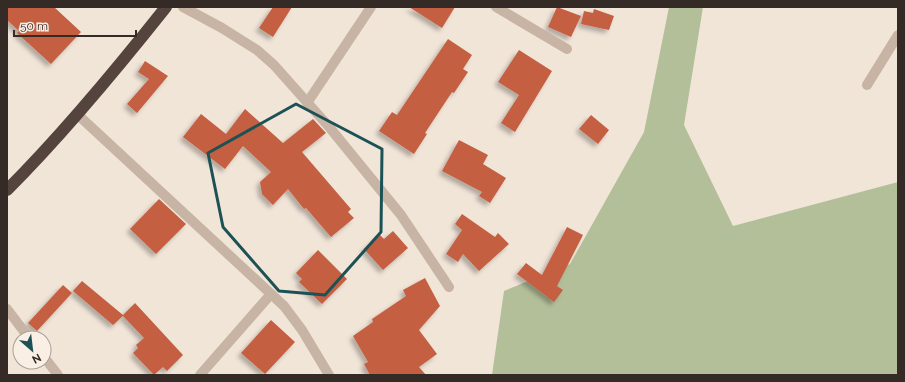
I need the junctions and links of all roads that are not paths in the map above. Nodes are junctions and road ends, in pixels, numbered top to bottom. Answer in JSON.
{"nodes":[{"id":1,"x":166,"y":7,"type":"edge"},
{"id":2,"x":183,"y":7,"type":"edge"},
{"id":3,"x":371,"y":7,"type":"edge"},
{"id":4,"x":496,"y":7,"type":"edge"},
{"id":5,"x":898,"y":35,"type":"edge"},
{"id":6,"x":567,"y":49,"type":"dead end"},
{"id":7,"x":867,"y":84,"type":"dead end"},
{"id":8,"x":307,"y":103,"type":"junction"},
{"id":9,"x":77,"y":114,"type":"junction"},
{"id":10,"x":7,"y":190,"type":"edge"},
{"id":11,"x":449,"y":287,"type":"dead end"},
{"id":12,"x":271,"y":294,"type":"junction"},
{"id":13,"x":7,"y":309,"type":"edge"},
{"id":14,"x":23,"y":330,"type":"edge"},
{"id":15,"x":200,"y":375,"type":"edge"},
{"id":16,"x":329,"y":375,"type":"edge"}],
"edges":[{"from":1,"to":9,"type":"highway"},
{"from":2,"to":8,"type":"street"},
{"from":3,"to":8,"type":"street"},
{"from":4,"to":6,"type":"street"},
{"from":5,"to":7,"type":"street"},
{"from":8,"to":11,"type":"street"},
{"from":9,"to":10,"type":"highway"},
{"from":9,"to":12,"type":"street"},
{"from":12,"to":15,"type":"street"},
{"from":12,"to":16,"type":"street"},
{"from":13,"to":14,"type":"street"}]}
